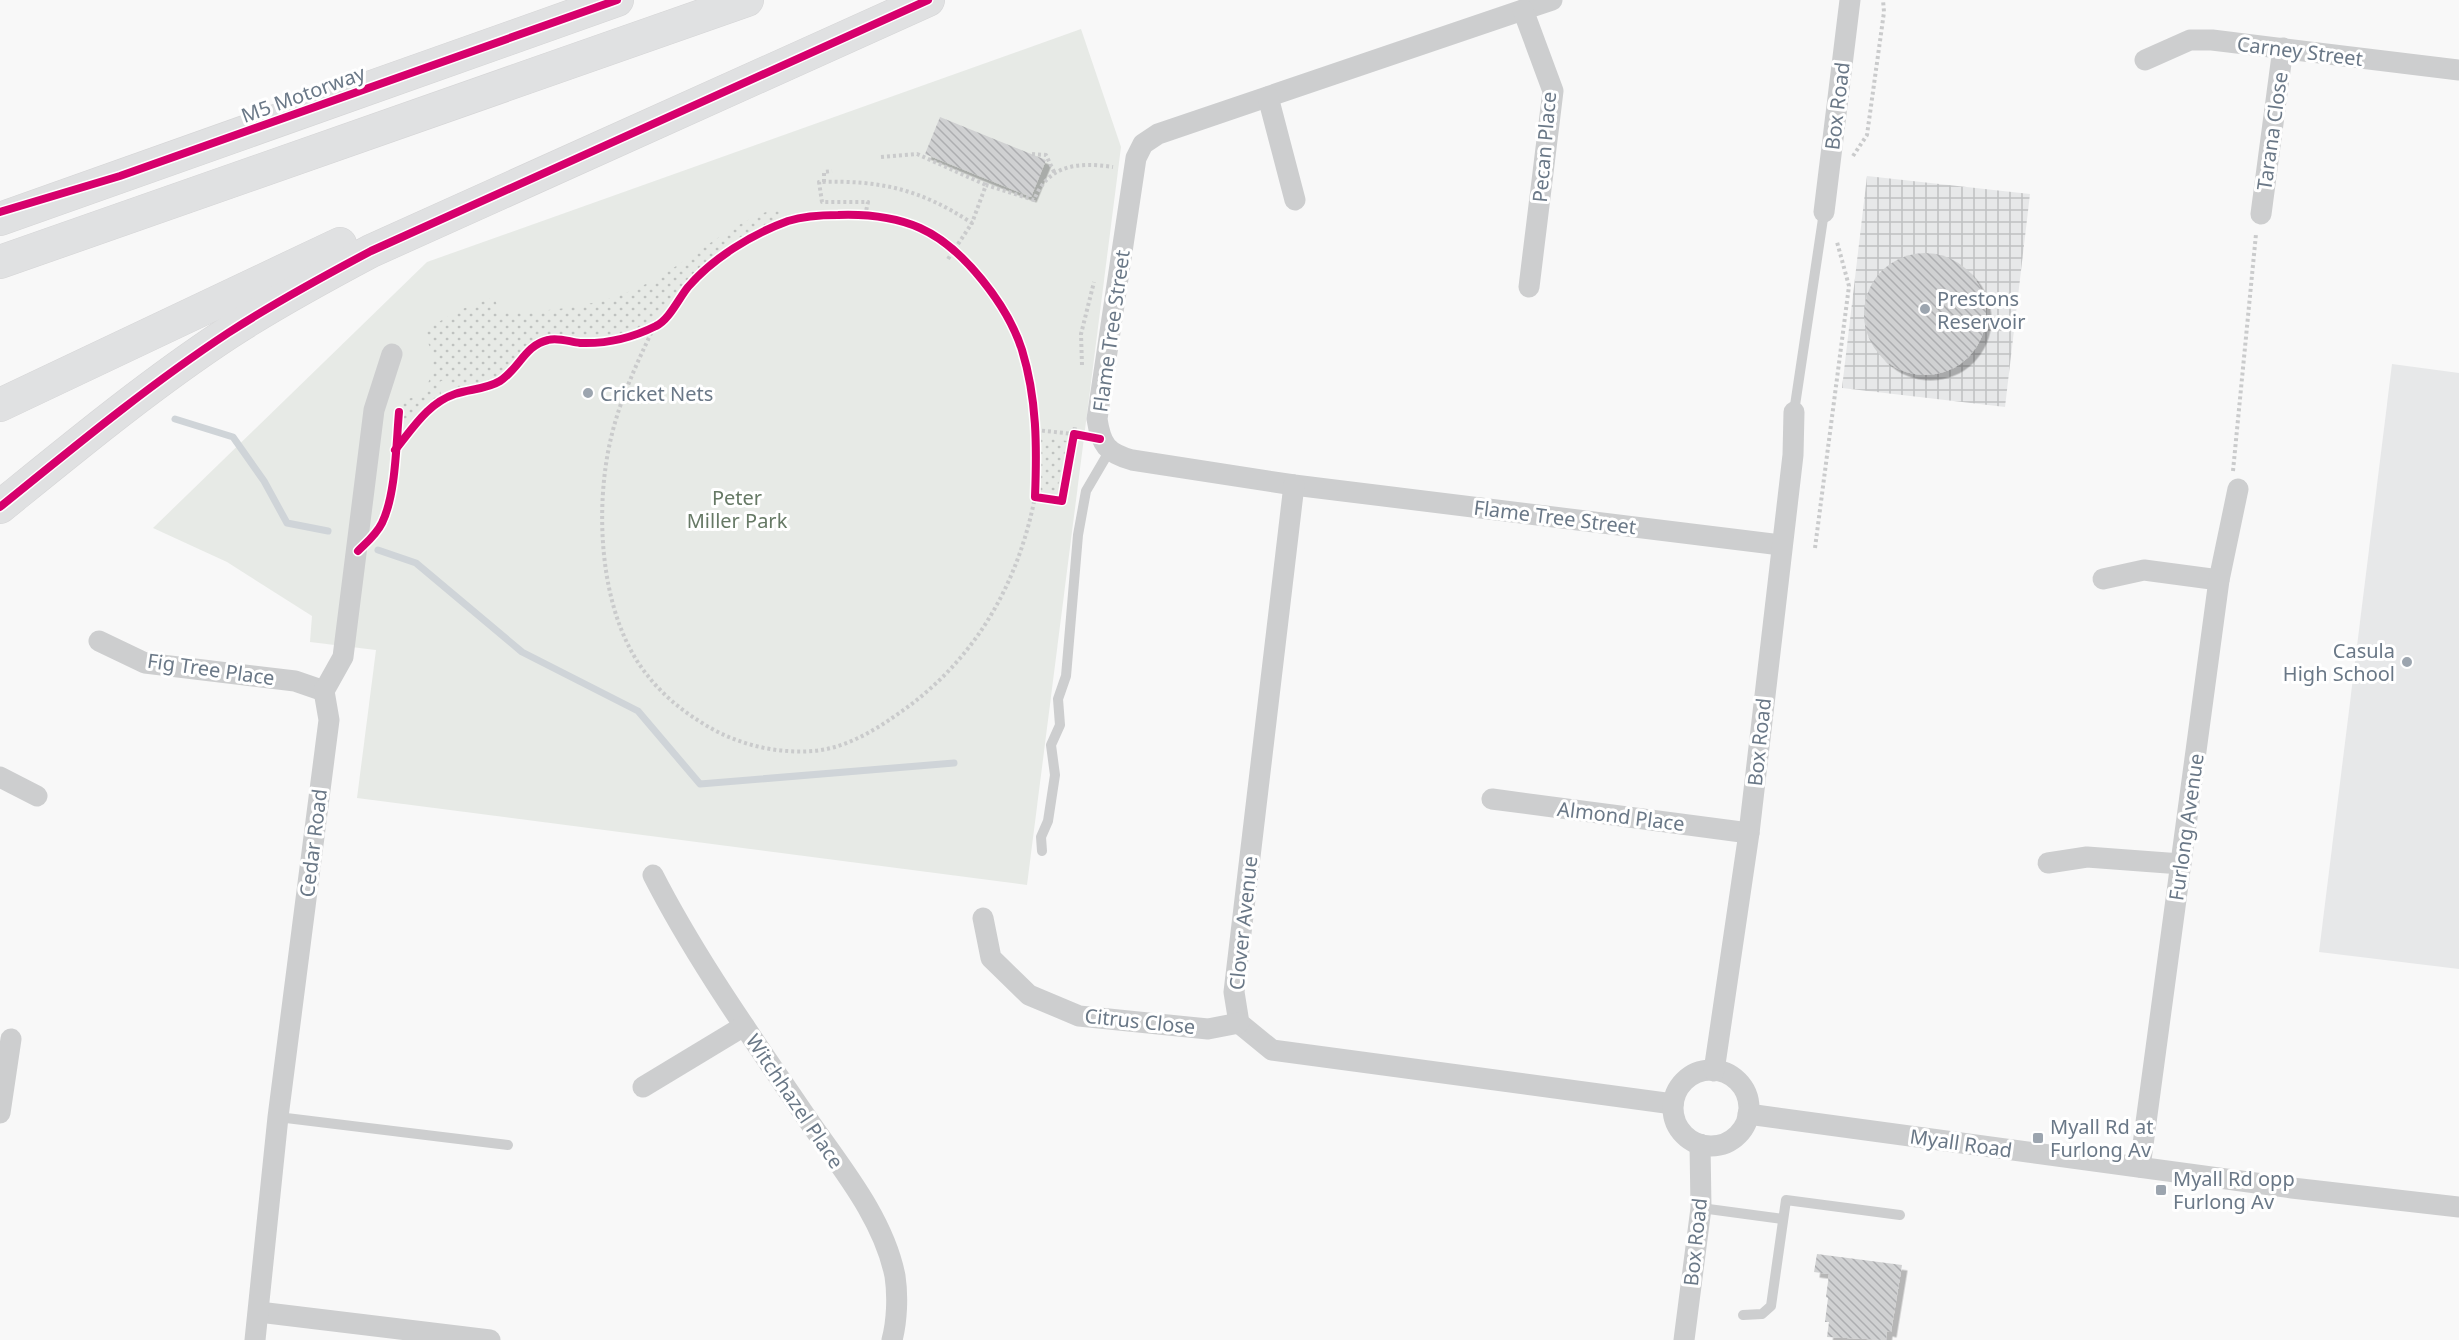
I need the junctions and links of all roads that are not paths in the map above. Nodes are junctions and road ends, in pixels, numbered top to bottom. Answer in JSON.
{"nodes":[{"id":1,"x":617,"y":0,"type":"edge"},
{"id":2,"x":747,"y":0,"type":"edge"},
{"id":3,"x":920,"y":0,"type":"edge"},
{"id":4,"x":928,"y":0,"type":"edge"},
{"id":5,"x":1552,"y":0,"type":"edge"},
{"id":6,"x":1850,"y":0,"type":"edge"},
{"id":7,"x":1522,"y":10,"type":"junction"},
{"id":8,"x":2283,"y":48,"type":"junction"},
{"id":9,"x":2145,"y":60,"type":"dead end"},
{"id":10,"x":2459,"y":70,"type":"edge"},
{"id":11,"x":1268,"y":97,"type":"junction"},
{"id":12,"x":120,"y":176,"type":"junction"},
{"id":13,"x":1295,"y":200,"type":"dead end"},
{"id":14,"x":0,"y":212,"type":"edge"},
{"id":15,"x":1824,"y":212,"type":"joint"},
{"id":16,"x":2261,"y":214,"type":"road end"},
{"id":17,"x":0,"y":219,"type":"edge"},
{"id":18,"x":0,"y":262,"type":"edge"},
{"id":19,"x":1528,"y":287,"type":"dead end"},
{"id":20,"x":392,"y":354,"type":"dead end"},
{"id":21,"x":0,"y":405,"type":"edge"},
{"id":22,"x":1794,"y":412,"type":"joint"},
{"id":23,"x":1105,"y":445,"type":"junction"},
{"id":24,"x":1294,"y":484,"type":"junction"},
{"id":25,"x":2238,"y":489,"type":"road end"},
{"id":26,"x":0,"y":507,"type":"edge"},
{"id":27,"x":1781,"y":545,"type":"junction"},
{"id":28,"x":2103,"y":579,"type":"dead end"},
{"id":29,"x":2219,"y":580,"type":"junction"},
{"id":30,"x":99,"y":641,"type":"dead end"},
{"id":31,"x":324,"y":691,"type":"junction"},
{"id":32,"x":0,"y":777,"type":"edge"},
{"id":33,"x":36,"y":796,"type":"dead end"},
{"id":34,"x":1492,"y":799,"type":"dead end"},
{"id":35,"x":1749,"y":833,"type":"junction"},
{"id":36,"x":1042,"y":851,"type":"dead end"},
{"id":37,"x":2048,"y":863,"type":"dead end"},
{"id":38,"x":2181,"y":864,"type":"junction"},
{"id":39,"x":652,"y":875,"type":"dead end"},
{"id":40,"x":983,"y":918,"type":"dead end"},
{"id":41,"x":1239,"y":1023,"type":"junction"},
{"id":42,"x":744,"y":1026,"type":"junction"},
{"id":43,"x":11,"y":1039,"type":"dead end"},
{"id":44,"x":1714,"y":1071,"type":"junction"},
{"id":45,"x":643,"y":1087,"type":"dead end"},
{"id":46,"x":1673,"y":1104,"type":"junction"},
{"id":47,"x":0,"y":1113,"type":"edge"},
{"id":48,"x":1748,"y":1114,"type":"junction"},
{"id":49,"x":278,"y":1117,"type":"junction"},
{"id":50,"x":1700,"y":1144,"type":"junction"},
{"id":51,"x":508,"y":1145,"type":"dead end"},
{"id":52,"x":2140,"y":1167,"type":"junction"},
{"id":53,"x":2459,"y":1207,"type":"edge"},
{"id":54,"x":1701,"y":1208,"type":"junction"},
{"id":55,"x":1900,"y":1215,"type":"dead end"},
{"id":56,"x":1783,"y":1219,"type":"junction"},
{"id":57,"x":259,"y":1312,"type":"junction"},
{"id":58,"x":1743,"y":1315,"type":"dead end"},
{"id":59,"x":255,"y":1340,"type":"edge"},
{"id":60,"x":490,"y":1340,"type":"edge"},
{"id":61,"x":892,"y":1340,"type":"edge"},
{"id":62,"x":1684,"y":1340,"type":"edge"}],
"edges":[{"from":1,"to":12,"type":"highway","name":"M5 Motorway"},
{"from":2,"to":18,"type":"highway"},
{"from":3,"to":21,"type":"highway"},
{"from":4,"to":26,"type":"highway"},
{"from":5,"to":7,"type":"street","name":"Flame Tree Street"},
{"from":6,"to":15,"type":"street","name":"Box Road"},
{"from":7,"to":11,"type":"street","name":"Flame Tree Street"},
{"from":7,"to":19,"type":"street","name":"Pecan Place"},
{"from":8,"to":9,"type":"street","name":"Carney Street"},
{"from":8,"to":10,"type":"street","name":"Carney Street"},
{"from":8,"to":16,"type":"street","name":"Tarana Close"},
{"from":11,"to":13,"type":"street"},
{"from":11,"to":23,"type":"street","name":"Flame Tree Street"},
{"from":12,"to":14,"type":"highway"},
{"from":12,"to":17,"type":"highway","name":"M5 Motorway"},
{"from":15,"to":22,"type":"lane"},
{"from":20,"to":31,"type":"street"},
{"from":22,"to":27,"type":"street","name":"Box Road"},
{"from":23,"to":24,"type":"street","name":"Flame Tree Street"},
{"from":23,"to":36,"type":"lane"},
{"from":24,"to":27,"type":"street","name":"Flame Tree Street"},
{"from":24,"to":41,"type":"street","name":"Clover Avenue"},
{"from":25,"to":29,"type":"street","name":"Furlong Avenue"},
{"from":27,"to":35,"type":"street","name":"Box Road"},
{"from":28,"to":29,"type":"street"},
{"from":29,"to":38,"type":"street","name":"Furlong Avenue"},
{"from":30,"to":31,"type":"street","name":"Fig Tree Place"},
{"from":31,"to":49,"type":"street","name":"Cedar Road"},
{"from":32,"to":33,"type":"street"},
{"from":34,"to":35,"type":"street","name":"Almond Place"},
{"from":35,"to":44,"type":"street","name":"Box Road"},
{"from":37,"to":38,"type":"street"},
{"from":38,"to":52,"type":"street","name":"Furlong Avenue"},
{"from":39,"to":42,"type":"street","name":"Witchhazel Place"},
{"from":40,"to":41,"type":"street","name":"Citrus Close"},
{"from":41,"to":46,"type":"street"},
{"from":42,"to":45,"type":"street"},
{"from":42,"to":61,"type":"street","name":"Witchhazel Place"},
{"from":43,"to":47,"type":"street"},
{"from":44,"to":46,"type":"street"},
{"from":44,"to":48,"type":"street"},
{"from":46,"to":50,"type":"street"},
{"from":48,"to":50,"type":"street"},
{"from":48,"to":52,"type":"street","name":"Myall Road"},
{"from":49,"to":51,"type":"lane"},
{"from":49,"to":57,"type":"street","name":"Cedar Road"},
{"from":50,"to":54,"type":"street","name":"Box Road"},
{"from":52,"to":53,"type":"street","name":"Myall Road"},
{"from":54,"to":56,"type":"lane"},
{"from":54,"to":62,"type":"street","name":"Box Road"},
{"from":55,"to":56,"type":"lane"},
{"from":56,"to":58,"type":"lane"},
{"from":57,"to":59,"type":"street","name":"Cedar Road"},
{"from":57,"to":60,"type":"street"}]}
